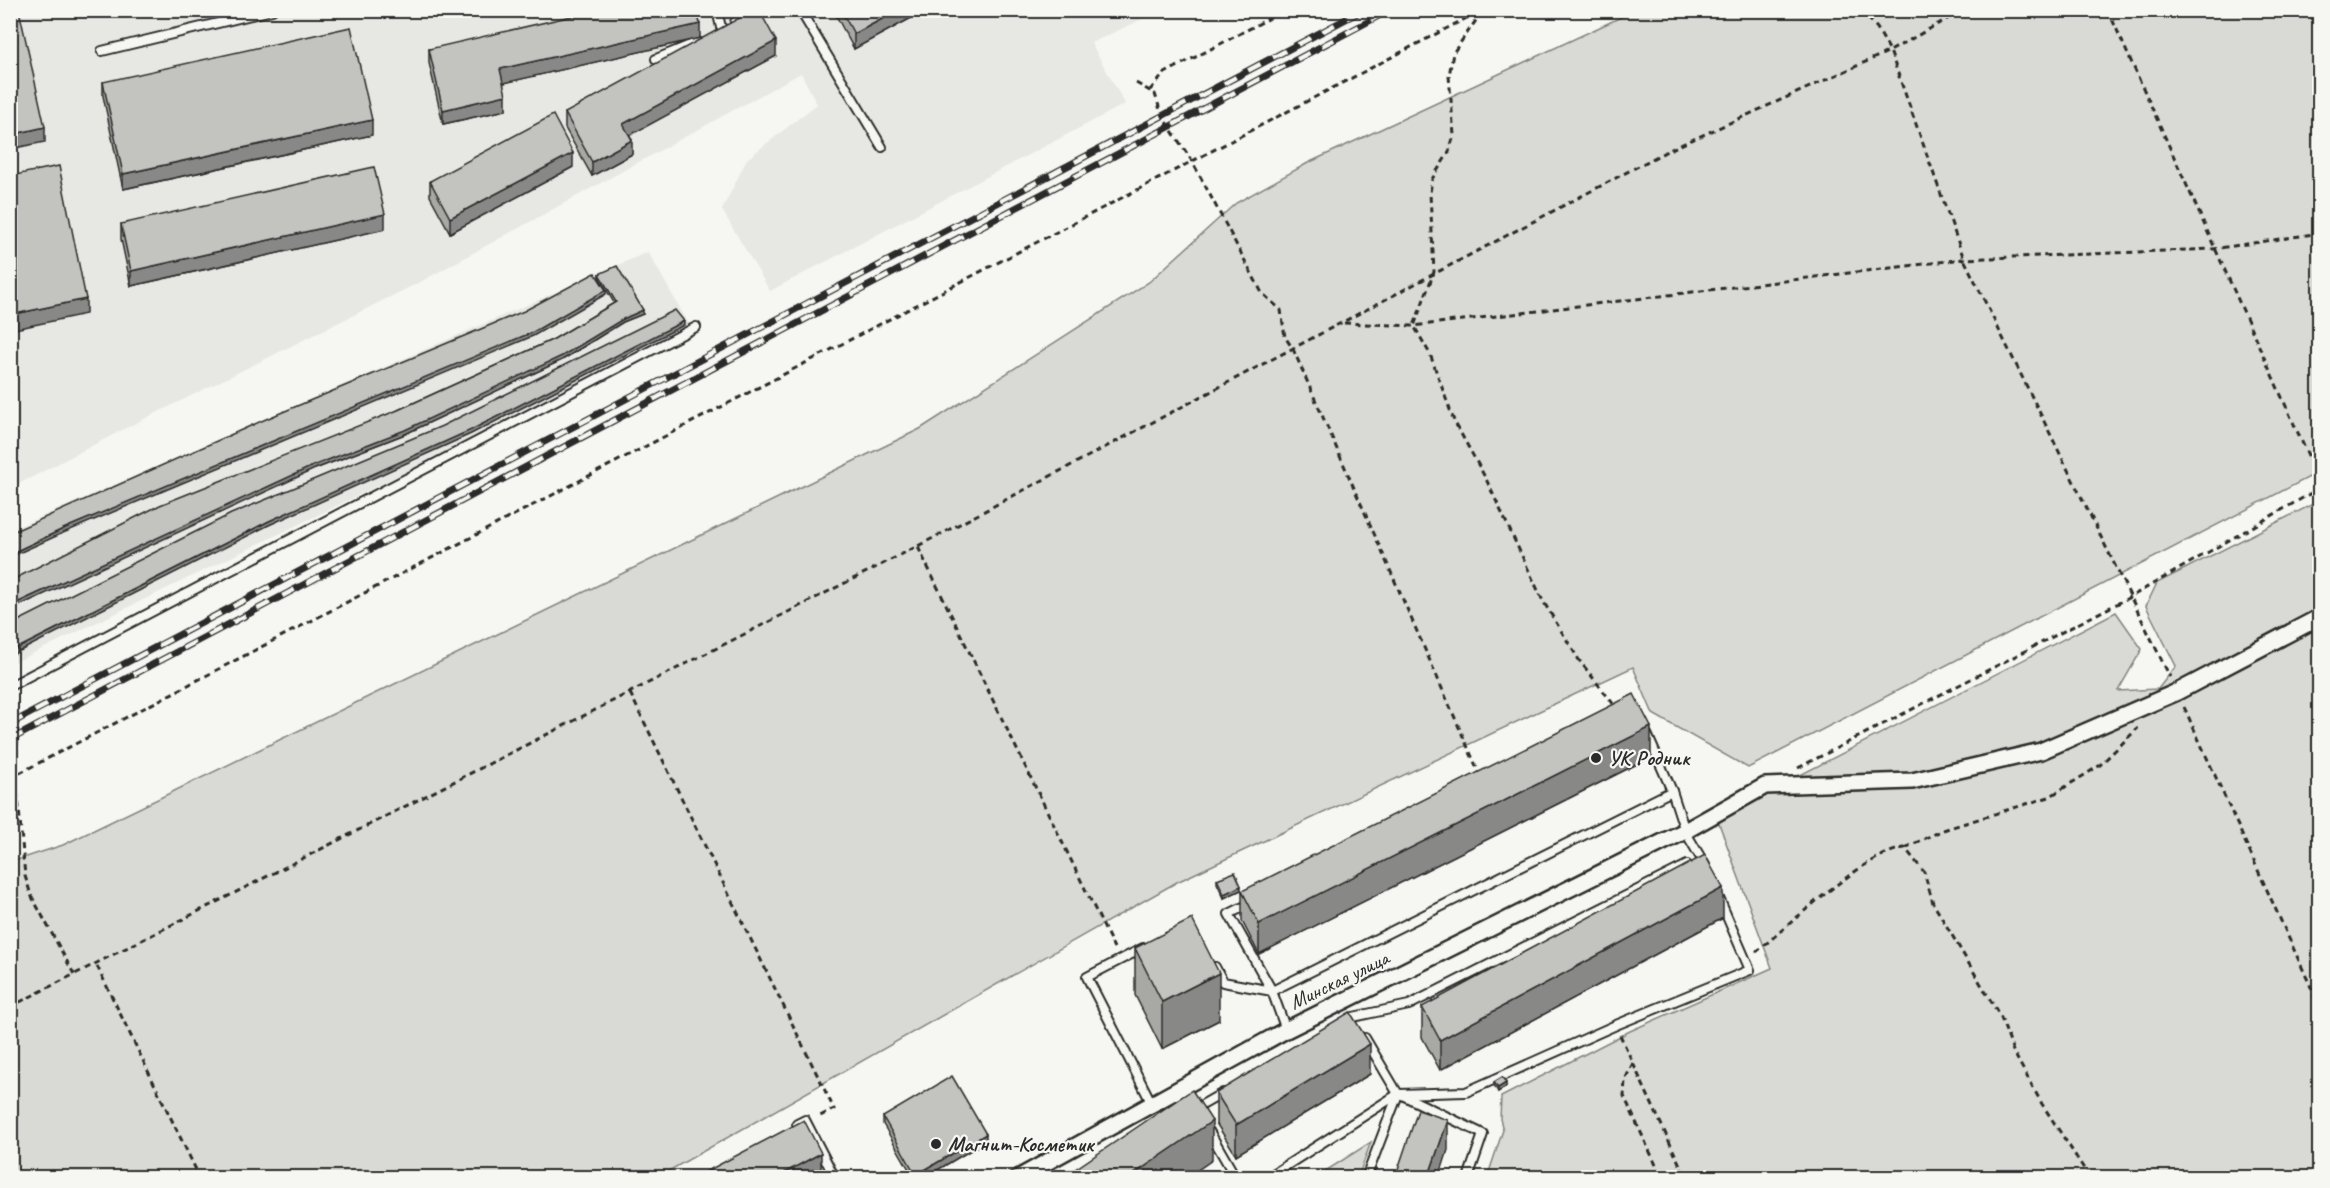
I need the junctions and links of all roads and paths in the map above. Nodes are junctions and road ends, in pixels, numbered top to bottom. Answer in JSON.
{"nodes":[{"id":1,"x":272,"y":10,"type":"edge"},
{"id":2,"x":717,"y":10,"type":"edge"},
{"id":3,"x":751,"y":10,"type":"edge"},
{"id":4,"x":800,"y":10,"type":"edge"},
{"id":5,"x":1285,"y":10,"type":"edge"},
{"id":6,"x":1482,"y":10,"type":"edge"},
{"id":7,"x":1861,"y":10,"type":"edge"},
{"id":8,"x":1963,"y":10,"type":"edge"},
{"id":9,"x":2108,"y":10,"type":"edge"},
{"id":10,"x":722,"y":32,"type":"junction"},
{"id":11,"x":713,"y":36,"type":"edge"},
{"id":12,"x":703,"y":40,"type":"edge"},
{"id":13,"x":102,"y":51,"type":"dead end"},
{"id":14,"x":1890,"y":51,"type":"junction"},
{"id":15,"x":656,"y":59,"type":"dead end"},
{"id":16,"x":1137,"y":83,"type":"dead end"},
{"id":17,"x":1150,"y":90,"type":"junction"},
{"id":18,"x":882,"y":147,"type":"dead end"},
{"id":19,"x":1192,"y":161,"type":"junction"},
{"id":20,"x":2319,"y":233,"type":"edge"},
{"id":21,"x":2213,"y":249,"type":"junction"},
{"id":22,"x":1964,"y":259,"type":"junction"},
{"id":23,"x":1434,"y":272,"type":"junction"},
{"id":24,"x":1343,"y":322,"type":"junction"},
{"id":25,"x":1414,"y":326,"type":"junction"},
{"id":26,"x":696,"y":327,"type":"dead end"},
{"id":27,"x":1293,"y":349,"type":"junction"},
{"id":28,"x":2319,"y":482,"type":"edge"},
{"id":29,"x":2319,"y":488,"type":"edge"},
{"id":30,"x":918,"y":546,"type":"junction"},
{"id":31,"x":2132,"y":596,"type":"junction"},
{"id":32,"x":2319,"y":617,"type":"edge"},
{"id":33,"x":10,"y":686,"type":"edge"},
{"id":34,"x":2177,"y":692,"type":"junction"},
{"id":35,"x":630,"y":693,"type":"junction"},
{"id":36,"x":10,"y":694,"type":"edge"},
{"id":37,"x":1617,"y":709,"type":"edge"},
{"id":38,"x":1641,"y":720,"type":"edge"},
{"id":39,"x":2144,"y":723,"type":"dead end"},
{"id":40,"x":1796,"y":769,"type":"dead end"},
{"id":41,"x":16,"y":775,"type":"junction"},
{"id":42,"x":1480,"y":775,"type":"edge"},
{"id":43,"x":10,"y":778,"type":"edge"},
{"id":44,"x":1672,"y":791,"type":"junction"},
{"id":45,"x":1685,"y":831,"type":"junction"},
{"id":46,"x":1905,"y":848,"type":"junction"},
{"id":47,"x":1702,"y":858,"type":"junction"},
{"id":48,"x":1711,"y":878,"type":"edge"},
{"id":49,"x":1715,"y":888,"type":"edge"},
{"id":50,"x":1261,"y":898,"type":"edge"},
{"id":51,"x":1150,"y":944,"type":"edge"},
{"id":52,"x":1746,"y":960,"type":"junction"},
{"id":53,"x":1120,"y":961,"type":"junction"},
{"id":54,"x":1212,"y":962,"type":"edge"},
{"id":55,"x":97,"y":966,"type":"junction"},
{"id":56,"x":75,"y":976,"type":"junction"},
{"id":57,"x":1272,"y":991,"type":"junction"},
{"id":58,"x":10,"y":1007,"type":"edge"},
{"id":59,"x":2319,"y":1007,"type":"edge"},
{"id":60,"x":1353,"y":1017,"type":"junction"},
{"id":61,"x":1616,"y":1025,"type":"junction"},
{"id":62,"x":1334,"y":1029,"type":"edge"},
{"id":63,"x":1286,"y":1030,"type":"junction"},
{"id":64,"x":1633,"y":1063,"type":"junction"},
{"id":65,"x":1235,"y":1086,"type":"edge"},
{"id":66,"x":1398,"y":1094,"type":"junction"},
{"id":67,"x":1152,"y":1104,"type":"junction"},
{"id":68,"x":807,"y":1124,"type":"junction"},
{"id":69,"x":785,"y":1130,"type":"edge"},
{"id":70,"x":200,"y":1178,"type":"edge"},
{"id":71,"x":835,"y":1178,"type":"edge"},
{"id":72,"x":1018,"y":1178,"type":"edge"},
{"id":73,"x":1236,"y":1178,"type":"edge"},
{"id":74,"x":1267,"y":1178,"type":"edge"},
{"id":75,"x":1366,"y":1178,"type":"edge"},
{"id":76,"x":1468,"y":1178,"type":"edge"},
{"id":77,"x":1662,"y":1178,"type":"edge"},
{"id":78,"x":1686,"y":1178,"type":"edge"},
{"id":79,"x":2090,"y":1178,"type":"edge"}],
"edges":[{"from":1,"to":13,"type":"lane"},
{"from":2,"to":10,"type":"lane"},
{"from":3,"to":10,"type":"lane"},
{"from":4,"to":18,"type":"lane"},
{"from":5,"to":17,"type":"path"},
{"from":6,"to":19,"type":"path"},
{"from":6,"to":23,"type":"path"},
{"from":7,"to":14,"type":"path"},
{"from":8,"to":14,"type":"path"},
{"from":9,"to":21,"type":"path"},
{"from":10,"to":11,"type":"lane"},
{"from":12,"to":15,"type":"lane"},
{"from":14,"to":22,"type":"path"},
{"from":14,"to":23,"type":"path"},
{"from":16,"to":17,"type":"path"},
{"from":17,"to":19,"type":"path"},
{"from":19,"to":27,"type":"path"},
{"from":19,"to":41,"type":"path"},
{"from":20,"to":21,"type":"path"},
{"from":21,"to":22,"type":"path"},
{"from":21,"to":28,"type":"path"},
{"from":22,"to":25,"type":"path"},
{"from":22,"to":31,"type":"path"},
{"from":23,"to":24,"type":"path"},
{"from":23,"to":25,"type":"path"},
{"from":24,"to":25,"type":"path"},
{"from":24,"to":27,"type":"path"},
{"from":25,"to":37,"type":"path"},
{"from":26,"to":33,"type":"lane"},
{"from":27,"to":30,"type":"path"},
{"from":27,"to":42,"type":"path"},
{"from":29,"to":31,"type":"path"},
{"from":30,"to":35,"type":"path"},
{"from":30,"to":53,"type":"path"},
{"from":31,"to":34,"type":"path"},
{"from":31,"to":40,"type":"path"},
{"from":32,"to":34,"type":"street","name":"Минская улица"},
{"from":34,"to":45,"type":"street","name":"Минская улица"},
{"from":34,"to":59,"type":"path"},
{"from":35,"to":55,"type":"path"},
{"from":35,"to":68,"type":"path"},
{"from":36,"to":41,"type":"path"},
{"from":38,"to":44,"type":"lane"},
{"from":39,"to":46,"type":"path"},
{"from":41,"to":43,"type":"path"},
{"from":41,"to":56,"type":"path"},
{"from":44,"to":45,"type":"lane"},
{"from":44,"to":57,"type":"lane"},
{"from":45,"to":47,"type":"lane"},
{"from":45,"to":63,"type":"street","name":"Минская улица"},
{"from":46,"to":52,"type":"path"},
{"from":46,"to":79,"type":"path"},
{"from":47,"to":48,"type":"lane"},
{"from":47,"to":60,"type":"lane"},
{"from":49,"to":52,"type":"lane"},
{"from":50,"to":57,"type":"lane"},
{"from":51,"to":53,"type":"lane"},
{"from":52,"to":61,"type":"lane"},
{"from":53,"to":67,"type":"lane"},
{"from":54,"to":57,"type":"lane"},
{"from":55,"to":56,"type":"path"},
{"from":55,"to":70,"type":"path"},
{"from":56,"to":58,"type":"path"},
{"from":57,"to":63,"type":"lane"},
{"from":60,"to":62,"type":"lane"},
{"from":60,"to":66,"type":"lane"},
{"from":61,"to":64,"type":"path"},
{"from":61,"to":66,"type":"lane"},
{"from":63,"to":67,"type":"street","name":"Минская улица"},
{"from":64,"to":77,"type":"path"},
{"from":64,"to":78,"type":"path"},
{"from":65,"to":73,"type":"lane"},
{"from":66,"to":74,"type":"lane"},
{"from":66,"to":75,"type":"lane"},
{"from":66,"to":76,"type":"lane"},
{"from":67,"to":72,"type":"street","name":"Минская улица"},
{"from":68,"to":69,"type":"lane"},
{"from":68,"to":71,"type":"lane"}]}
